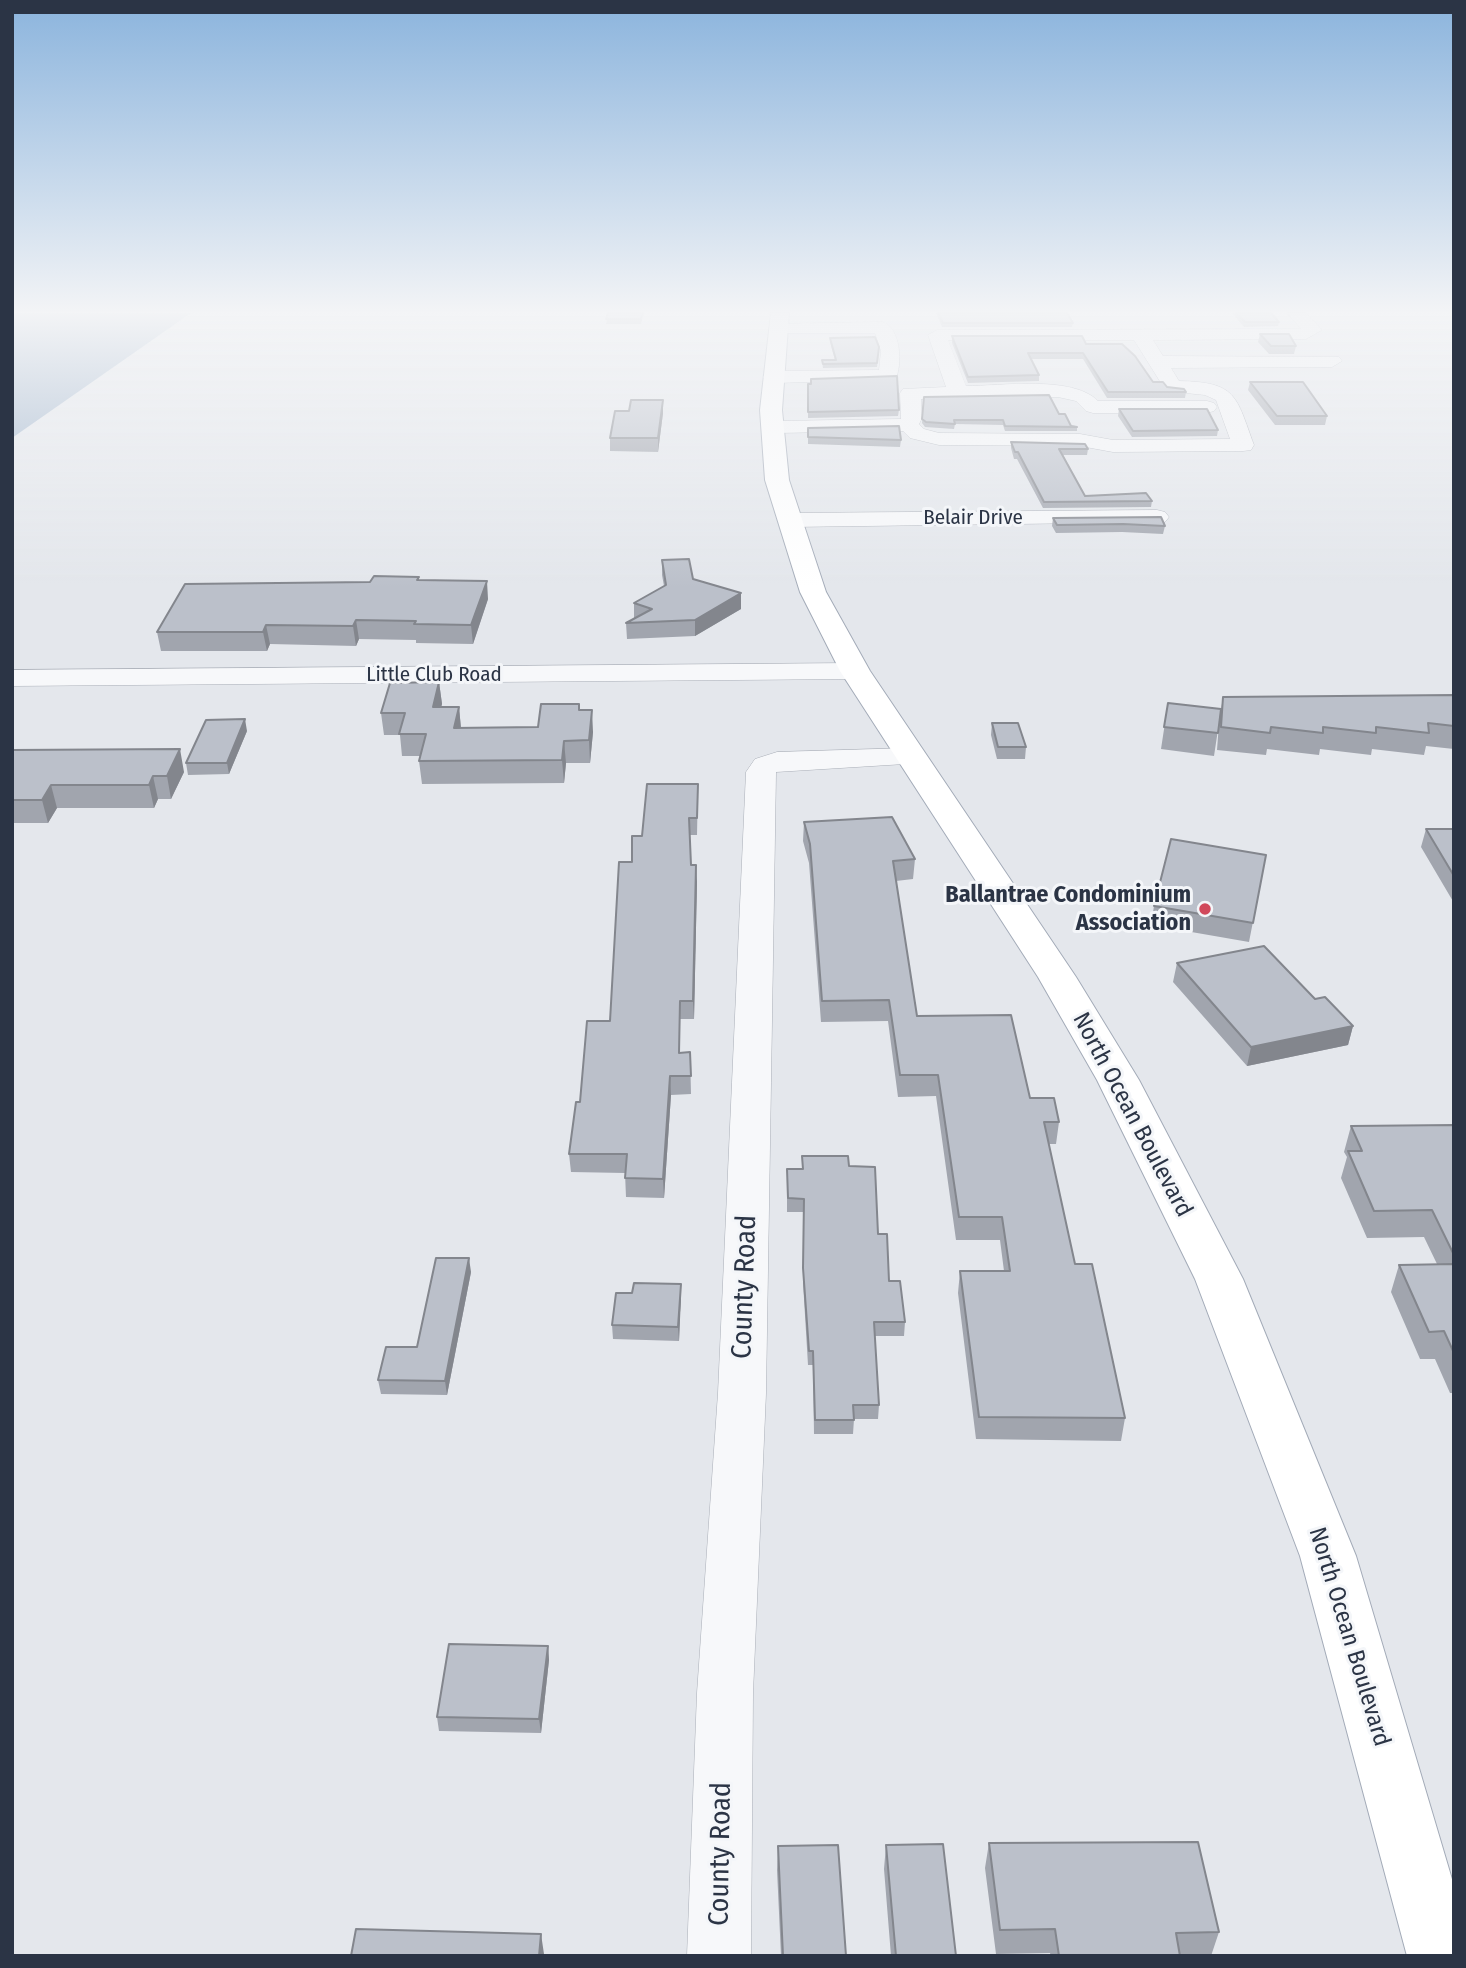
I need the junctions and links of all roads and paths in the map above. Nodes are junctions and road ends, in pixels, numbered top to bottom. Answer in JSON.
{"nodes":[{"id":1,"x":772,"y":405,"type":"edge"},
{"id":2,"x":911,"y":405,"type":"edge"},
{"id":3,"x":1091,"y":405,"type":"edge"},
{"id":4,"x":1093,"y":407,"type":"junction"},
{"id":5,"x":1228,"y":407,"type":"joint"},
{"id":6,"x":908,"y":425,"type":"junction"},
{"id":7,"x":774,"y":427,"type":"junction"},
{"id":8,"x":1096,"y":441,"type":"junction"},
{"id":9,"x":1157,"y":517,"type":"edge"},
{"id":10,"x":790,"y":520,"type":"junction"},
{"id":11,"x":855,"y":671,"type":"junction"},
{"id":12,"x":12,"y":678,"type":"edge"},
{"id":13,"x":910,"y":757,"type":"junction"},
{"id":14,"x":719,"y":1956,"type":"edge"},
{"id":15,"x":1441,"y":1956,"type":"edge"}],
"edges":[{"from":1,"to":7,"type":"main road","name":"North Ocean Boulevard"},
{"from":2,"to":6,"type":"street"},
{"from":3,"to":4,"type":"street"},
{"from":4,"to":5,"type":"street"},
{"from":4,"to":8,"type":"street"},
{"from":5,"to":8,"type":"street"},
{"from":6,"to":7,"type":"street"},
{"from":6,"to":8,"type":"street"},
{"from":7,"to":10,"type":"main road","name":"North Ocean Boulevard"},
{"from":9,"to":10,"type":"street","name":"Belair Drive"},
{"from":10,"to":11,"type":"main road","name":"North Ocean Boulevard"},
{"from":11,"to":12,"type":"street","name":"Little Club Road"},
{"from":11,"to":13,"type":"main road","name":"North Ocean Boulevard"},
{"from":13,"to":14,"type":"street","name":"County Road"},
{"from":13,"to":15,"type":"main road","name":"North Ocean Boulevard"}]}
